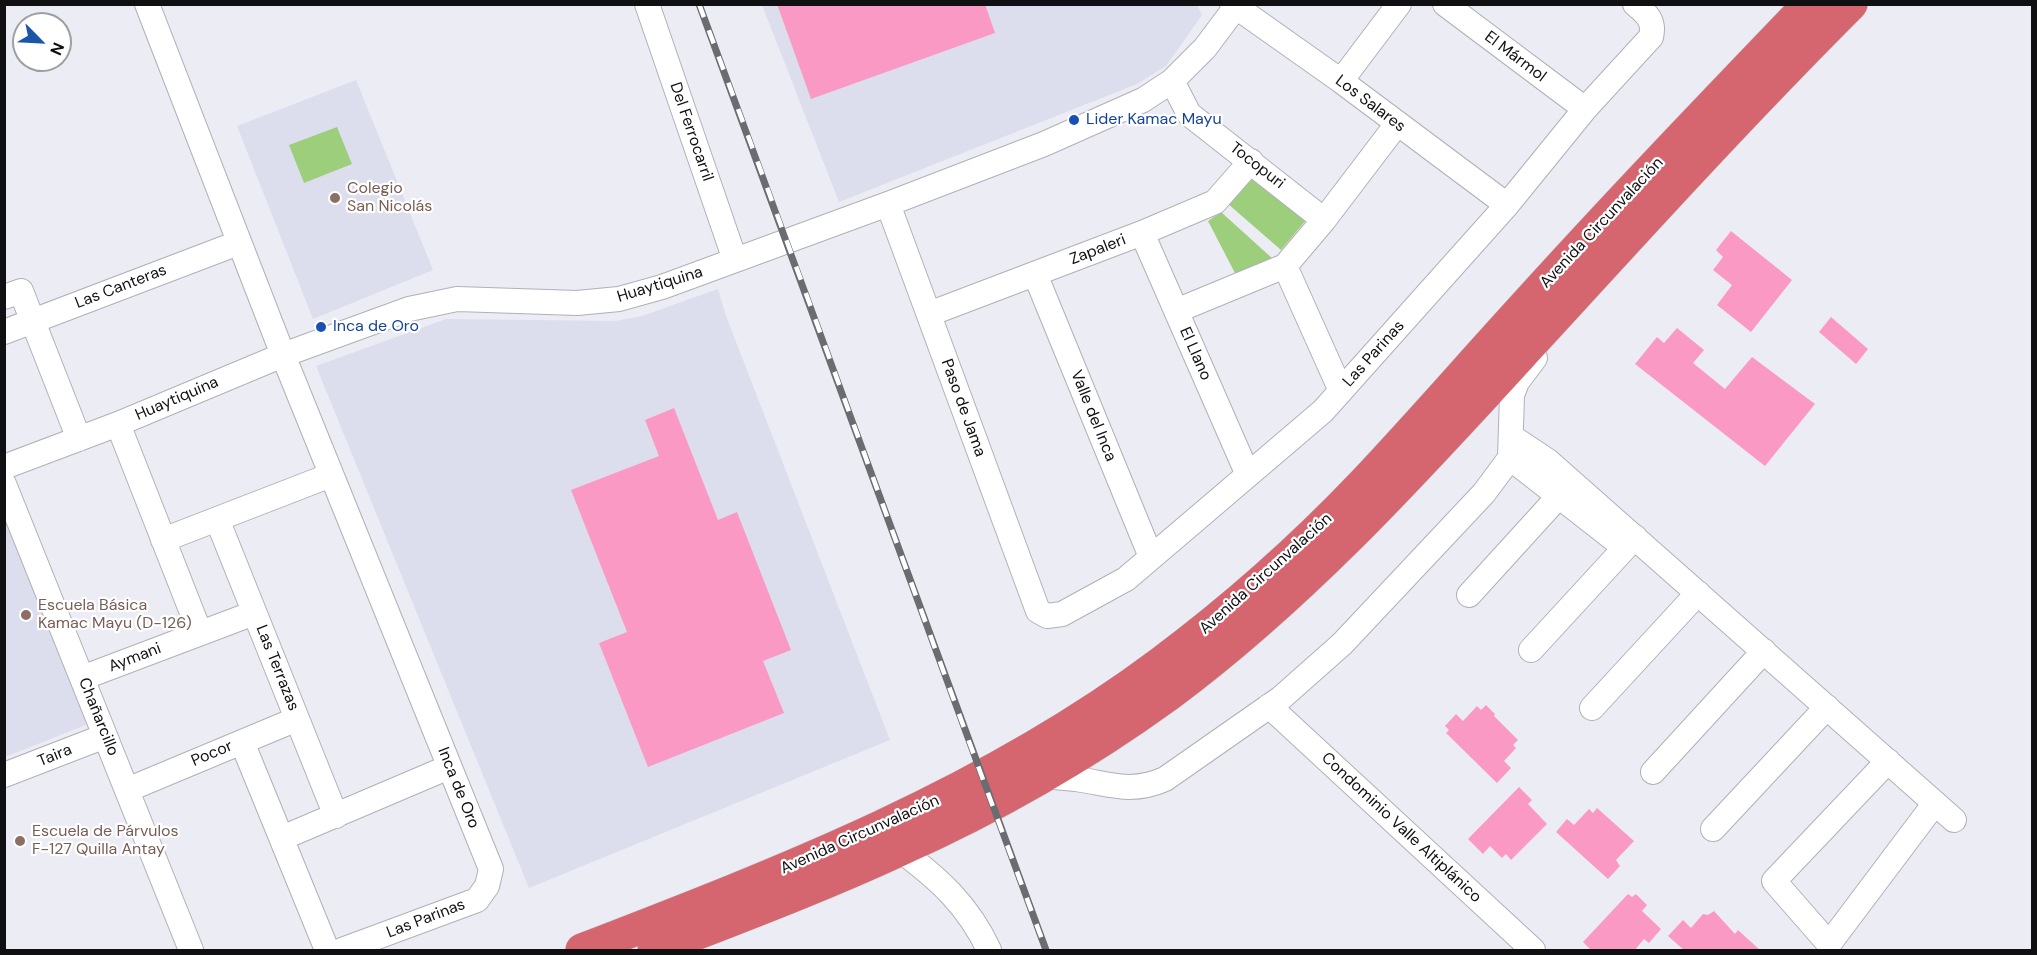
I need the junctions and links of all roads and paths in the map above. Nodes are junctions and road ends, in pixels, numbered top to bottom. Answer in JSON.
{"nodes":[{"id":1,"x":147,"y":4,"type":"edge"},
{"id":2,"x":647,"y":4,"type":"edge"},
{"id":3,"x":1399,"y":4,"type":"edge"},
{"id":4,"x":1445,"y":4,"type":"edge"},
{"id":5,"x":1635,"y":4,"type":"edge"},
{"id":6,"x":1809,"y":4,"type":"edge"},
{"id":7,"x":1851,"y":4,"type":"edge"},
{"id":8,"x":1235,"y":5,"type":"edge"},
{"id":9,"x":1173,"y":81,"type":"junction"},
{"id":10,"x":1341,"y":81,"type":"junction"},
{"id":11,"x":1585,"y":109,"type":"junction"},
{"id":12,"x":1397,"y":124,"type":"junction"},
{"id":13,"x":1251,"y":161,"type":"junction"},
{"id":14,"x":888,"y":204,"type":"junction"},
{"id":15,"x":1507,"y":205,"type":"junction"},
{"id":16,"x":1324,"y":220,"type":"junction"},
{"id":17,"x":1142,"y":233,"type":"junction"},
{"id":18,"x":238,"y":243,"type":"junction"},
{"id":19,"x":1608,"y":259,"type":"junction"},
{"id":20,"x":735,"y":260,"type":"junction"},
{"id":21,"x":1285,"y":266,"type":"junction"},
{"id":22,"x":1035,"y":274,"type":"junction"},
{"id":23,"x":13,"y":294,"type":"edge"},
{"id":24,"x":1176,"y":311,"type":"junction"},
{"id":25,"x":928,"y":314,"type":"junction"},
{"id":26,"x":33,"y":321,"type":"junction"},
{"id":27,"x":4,"y":332,"type":"edge"},
{"id":28,"x":283,"y":355,"type":"junction"},
{"id":29,"x":1341,"y":391,"type":"junction"},
{"id":30,"x":118,"y":424,"type":"junction"},
{"id":31,"x":79,"y":439,"type":"junction"},
{"id":32,"x":1514,"y":445,"type":"junction"},
{"id":33,"x":4,"y":467,"type":"edge"},
{"id":34,"x":1248,"y":475,"type":"junction"},
{"id":35,"x":331,"y":476,"type":"junction"},
{"id":36,"x":4,"y":484,"type":"edge"},
{"id":37,"x":1565,"y":489,"type":"junction"},
{"id":38,"x":217,"y":519,"type":"junction"},
{"id":39,"x":163,"y":540,"type":"junction"},
{"id":40,"x":1630,"y":542,"type":"junction"},
{"id":41,"x":1151,"y":557,"type":"junction"},
{"id":42,"x":1698,"y":593,"type":"junction"},
{"id":43,"x":1468,"y":595,"type":"dead end"},
{"id":44,"x":1038,"y":611,"type":"joint"},
{"id":45,"x":254,"y":613,"type":"junction"},
{"id":46,"x":200,"y":633,"type":"junction"},
{"id":47,"x":1531,"y":650,"type":"dead end"},
{"id":48,"x":1764,"y":651,"type":"junction"},
{"id":49,"x":82,"y":678,"type":"junction"},
{"id":50,"x":1269,"y":705,"type":"junction"},
{"id":51,"x":1827,"y":707,"type":"junction"},
{"id":52,"x":1592,"y":708,"type":"dead end"},
{"id":53,"x":297,"y":719,"type":"junction"},
{"id":54,"x":105,"y":736,"type":"junction"},
{"id":55,"x":242,"y":742,"type":"junction"},
{"id":56,"x":1888,"y":761,"type":"junction"},
{"id":57,"x":449,"y":767,"type":"junction"},
{"id":58,"x":1653,"y":772,"type":"dead end"},
{"id":59,"x":4,"y":776,"type":"edge"},
{"id":60,"x":1043,"y":776,"type":"junction"},
{"id":61,"x":127,"y":790,"type":"junction"},
{"id":62,"x":1935,"y":803,"type":"junction"},
{"id":63,"x":336,"y":816,"type":"junction"},
{"id":64,"x":1954,"y":820,"type":"dead end"},
{"id":65,"x":1713,"y":829,"type":"dead end"},
{"id":66,"x":282,"y":838,"type":"junction"},
{"id":67,"x":900,"y":850,"type":"junction"},
{"id":68,"x":490,"y":869,"type":"joint"},
{"id":69,"x":191,"y":951,"type":"edge"},
{"id":70,"x":327,"y":951,"type":"edge"},
{"id":71,"x":342,"y":951,"type":"edge"},
{"id":72,"x":582,"y":951,"type":"edge"},
{"id":73,"x":654,"y":951,"type":"edge"},
{"id":74,"x":989,"y":951,"type":"edge"},
{"id":75,"x":1533,"y":951,"type":"edge"}],
"edges":[{"from":1,"to":18,"type":"street","name":"Inca de Oro"},
{"from":2,"to":20,"type":"street","name":"Del Ferrocarril"},
{"from":3,"to":10,"type":"street"},
{"from":4,"to":11,"type":"street","name":"El Mármol"},
{"from":5,"to":11,"type":"street","name":"Las Parinas"},
{"from":6,"to":72,"type":"highway","name":"Avenida Circunvalación"},
{"from":7,"to":19,"type":"highway","name":"Avenida Circunvalación"},
{"from":8,"to":9,"type":"street","name":"Huaytiquina"},
{"from":8,"to":10,"type":"street","name":"Los Salares"},
{"from":9,"to":13,"type":"street","name":"Tocopuri"},
{"from":9,"to":14,"type":"street","name":"Huaytiquina"},
{"from":10,"to":12,"type":"street","name":"Los Salares"},
{"from":11,"to":15,"type":"street","name":"Las Parinas"},
{"from":12,"to":15,"type":"street","name":"Los Salares"},
{"from":12,"to":16,"type":"street"},
{"from":13,"to":16,"type":"street","name":"Tocopuri"},
{"from":13,"to":17,"type":"street","name":"Zapaleri"},
{"from":14,"to":20,"type":"street","name":"Huaytiquina"},
{"from":14,"to":25,"type":"street","name":"Paso de Jama"},
{"from":15,"to":29,"type":"street","name":"Las Parinas"},
{"from":16,"to":21,"type":"street"},
{"from":17,"to":22,"type":"street","name":"Zapaleri"},
{"from":17,"to":24,"type":"street","name":"El Llano"},
{"from":18,"to":26,"type":"street","name":"Las Canteras"},
{"from":18,"to":28,"type":"street","name":"Inca de Oro"},
{"from":19,"to":32,"type":"street","name":"Avenida Circunvalación"},
{"from":19,"to":60,"type":"highway","name":"Avenida Circunvalación"},
{"from":20,"to":28,"type":"street","name":"Huaytiquina"},
{"from":21,"to":24,"type":"street"},
{"from":21,"to":29,"type":"street"},
{"from":22,"to":25,"type":"street","name":"Zapaleri"},
{"from":22,"to":41,"type":"street","name":"Valle del Inca"},
{"from":23,"to":26,"type":"street"},
{"from":24,"to":34,"type":"street","name":"El Llano"},
{"from":25,"to":44,"type":"street","name":"Paso de Jama"},
{"from":26,"to":27,"type":"street","name":"Las Canteras"},
{"from":26,"to":31,"type":"street"},
{"from":28,"to":30,"type":"street","name":"Huaytiquina"},
{"from":28,"to":35,"type":"street","name":"Inca de Oro"},
{"from":29,"to":34,"type":"street","name":"Las Parinas"},
{"from":30,"to":31,"type":"street","name":"Huaytiquina"},
{"from":30,"to":39,"type":"street"},
{"from":31,"to":33,"type":"street","name":"Huaytiquina"},
{"from":32,"to":37,"type":"street"},
{"from":32,"to":50,"type":"street"},
{"from":34,"to":41,"type":"street","name":"Las Parinas"},
{"from":35,"to":38,"type":"street"},
{"from":35,"to":57,"type":"street","name":"Inca de Oro"},
{"from":36,"to":49,"type":"street","name":"Chañarcillo"},
{"from":37,"to":40,"type":"street"},
{"from":37,"to":43,"type":"street"},
{"from":38,"to":39,"type":"street"},
{"from":38,"to":45,"type":"street","name":"Las Terrazas"},
{"from":39,"to":46,"type":"street"},
{"from":40,"to":42,"type":"street"},
{"from":40,"to":47,"type":"street"},
{"from":41,"to":44,"type":"street","name":"Las Parinas"},
{"from":42,"to":48,"type":"street"},
{"from":42,"to":52,"type":"street"},
{"from":45,"to":46,"type":"street","name":"Aymani"},
{"from":45,"to":53,"type":"street","name":"Las Terrazas"},
{"from":46,"to":49,"type":"street","name":"Aymani"},
{"from":48,"to":51,"type":"street"},
{"from":48,"to":58,"type":"street"},
{"from":49,"to":54,"type":"street","name":"Chañarcillo"},
{"from":50,"to":60,"type":"street"},
{"from":50,"to":75,"type":"street","name":"Condominio Valle Altiplánico"},
{"from":51,"to":56,"type":"street"},
{"from":51,"to":65,"type":"street"},
{"from":53,"to":55,"type":"street","name":"Pocor"},
{"from":53,"to":63,"type":"street","name":"Las Terrazas"},
{"from":54,"to":59,"type":"street","name":"Taira"},
{"from":54,"to":61,"type":"street","name":"Chañarcillo"},
{"from":55,"to":61,"type":"street","name":"Pocor"},
{"from":55,"to":66,"type":"street"},
{"from":56,"to":62,"type":"street"},
{"from":56,"to":62,"type":"street"},
{"from":57,"to":63,"type":"street"},
{"from":57,"to":68,"type":"street","name":"Inca de Oro"},
{"from":60,"to":67,"type":"highway","name":"Avenida Circunvalación"},
{"from":61,"to":69,"type":"street","name":"Chañarcillo"},
{"from":62,"to":64,"type":"street"},
{"from":63,"to":66,"type":"street"},
{"from":66,"to":70,"type":"street"},
{"from":67,"to":73,"type":"highway","name":"Avenida Circunvalación"},
{"from":67,"to":74,"type":"street"},
{"from":68,"to":71,"type":"street","name":"Las Parinas"}]}
